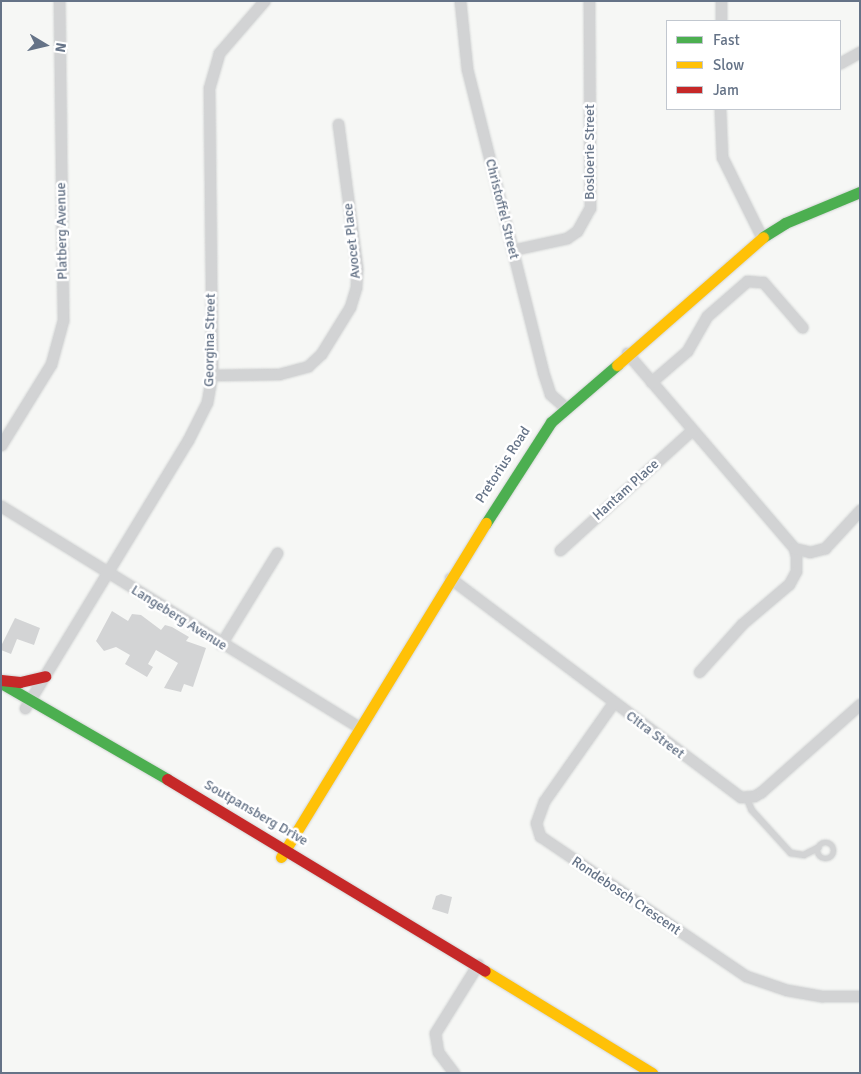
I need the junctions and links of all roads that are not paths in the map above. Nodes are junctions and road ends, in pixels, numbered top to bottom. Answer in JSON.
{"nodes":[{"id":1,"x":59,"y":1,"type":"edge"},
{"id":2,"x":264,"y":1,"type":"edge"},
{"id":3,"x":460,"y":1,"type":"edge"},
{"id":4,"x":589,"y":1,"type":"edge"},
{"id":5,"x":721,"y":1,"type":"edge"},
{"id":6,"x":721,"y":20,"type":"edge"},
{"id":7,"x":860,"y":52,"type":"edge"},
{"id":8,"x":841,"y":62,"type":"edge"},
{"id":9,"x":720,"y":110,"type":"edge"},
{"id":10,"x":338,"y":124,"type":"dead end"},
{"id":11,"x":860,"y":192,"type":"edge"},
{"id":12,"x":762,"y":238,"type":"junction"},
{"id":13,"x":512,"y":250,"type":"junction"},
{"id":14,"x":802,"y":327,"type":"dead end"},
{"id":15,"x":627,"y":353,"type":"junction"},
{"id":16,"x":212,"y":375,"type":"junction"},
{"id":17,"x":651,"y":382,"type":"junction"},
{"id":18,"x":566,"y":408,"type":"junction"},
{"id":19,"x":692,"y":430,"type":"junction"},
{"id":20,"x":1,"y":445,"type":"edge"},
{"id":21,"x":1,"y":506,"type":"edge"},
{"id":22,"x":860,"y":510,"type":"edge"},
{"id":23,"x":794,"y":548,"type":"junction"},
{"id":24,"x":560,"y":550,"type":"dead end"},
{"id":25,"x":277,"y":553,"type":"dead end"},
{"id":26,"x":108,"y":574,"type":"junction"},
{"id":27,"x":450,"y":578,"type":"junction"},
{"id":28,"x":221,"y":644,"type":"junction"},
{"id":29,"x":699,"y":672,"type":"dead end"},
{"id":30,"x":45,"y":676,"type":"junction"},
{"id":31,"x":1,"y":682,"type":"edge"},
{"id":32,"x":1,"y":693,"type":"edge"},
{"id":33,"x":612,"y":703,"type":"junction"},
{"id":34,"x":27,"y":704,"type":"junction"},
{"id":35,"x":860,"y":704,"type":"edge"},
{"id":36,"x":359,"y":727,"type":"junction"},
{"id":37,"x":748,"y":798,"type":"junction"},
{"id":38,"x":818,"y":848,"type":"dead end"},
{"id":39,"x":284,"y":852,"type":"junction"},
{"id":40,"x":476,"y":967,"type":"junction"},
{"id":41,"x":860,"y":996,"type":"edge"},
{"id":42,"x":454,"y":1073,"type":"edge"},
{"id":43,"x":652,"y":1073,"type":"edge"}],
"edges":[{"from":1,"to":20,"type":"street","name":"Platberg Avenue"},
{"from":2,"to":16,"type":"street","name":"Georgina Street"},
{"from":3,"to":13,"type":"street","name":"Christoffel Street"},
{"from":4,"to":13,"type":"street","name":"Bosloerie Street"},
{"from":5,"to":6,"type":"street"},
{"from":7,"to":8,"type":"street"},
{"from":9,"to":12,"type":"street"},
{"from":10,"to":16,"type":"street","name":"Avocet Place"},
{"from":11,"to":12,"type":"street","name":"Pretorius Road"},
{"from":12,"to":15,"type":"street","name":"Pretorius Road"},
{"from":13,"to":18,"type":"street","name":"Christoffel Street"},
{"from":14,"to":17,"type":"street"},
{"from":15,"to":17,"type":"street"},
{"from":15,"to":18,"type":"street","name":"Pretorius Road"},
{"from":16,"to":26,"type":"street","name":"Georgina Street"},
{"from":17,"to":19,"type":"street"},
{"from":18,"to":27,"type":"street","name":"Pretorius Road"},
{"from":19,"to":23,"type":"street"},
{"from":19,"to":24,"type":"street","name":"Hantam Place"},
{"from":21,"to":26,"type":"street","name":"Langeberg Avenue"},
{"from":22,"to":23,"type":"street"},
{"from":23,"to":29,"type":"street"},
{"from":25,"to":28,"type":"street"},
{"from":26,"to":28,"type":"street","name":"Langeberg Avenue"},
{"from":26,"to":30,"type":"street","name":"Georgina Street"},
{"from":27,"to":33,"type":"street","name":"Citra Street"},
{"from":27,"to":36,"type":"street","name":"Pretorius Road"},
{"from":28,"to":36,"type":"street","name":"Langeberg Avenue"},
{"from":30,"to":31,"type":"street"},
{"from":30,"to":34,"type":"street","name":"Georgina Street"},
{"from":31,"to":34,"type":"street","name":"Soutpansberg Drive"},
{"from":32,"to":34,"type":"street","name":"Soutpansberg Drive"},
{"from":33,"to":37,"type":"street","name":"Citra Street"},
{"from":33,"to":41,"type":"street","name":"Rondebosch Crescent"},
{"from":34,"to":39,"type":"street","name":"Soutpansberg Drive"},
{"from":35,"to":37,"type":"street"},
{"from":36,"to":39,"type":"street","name":"Pretorius Road"},
{"from":37,"to":38,"type":"lane"},
{"from":39,"to":40,"type":"street","name":"Soutpansberg Drive"},
{"from":40,"to":42,"type":"street"},
{"from":40,"to":43,"type":"street","name":"Soutpansberg Drive"}]}
